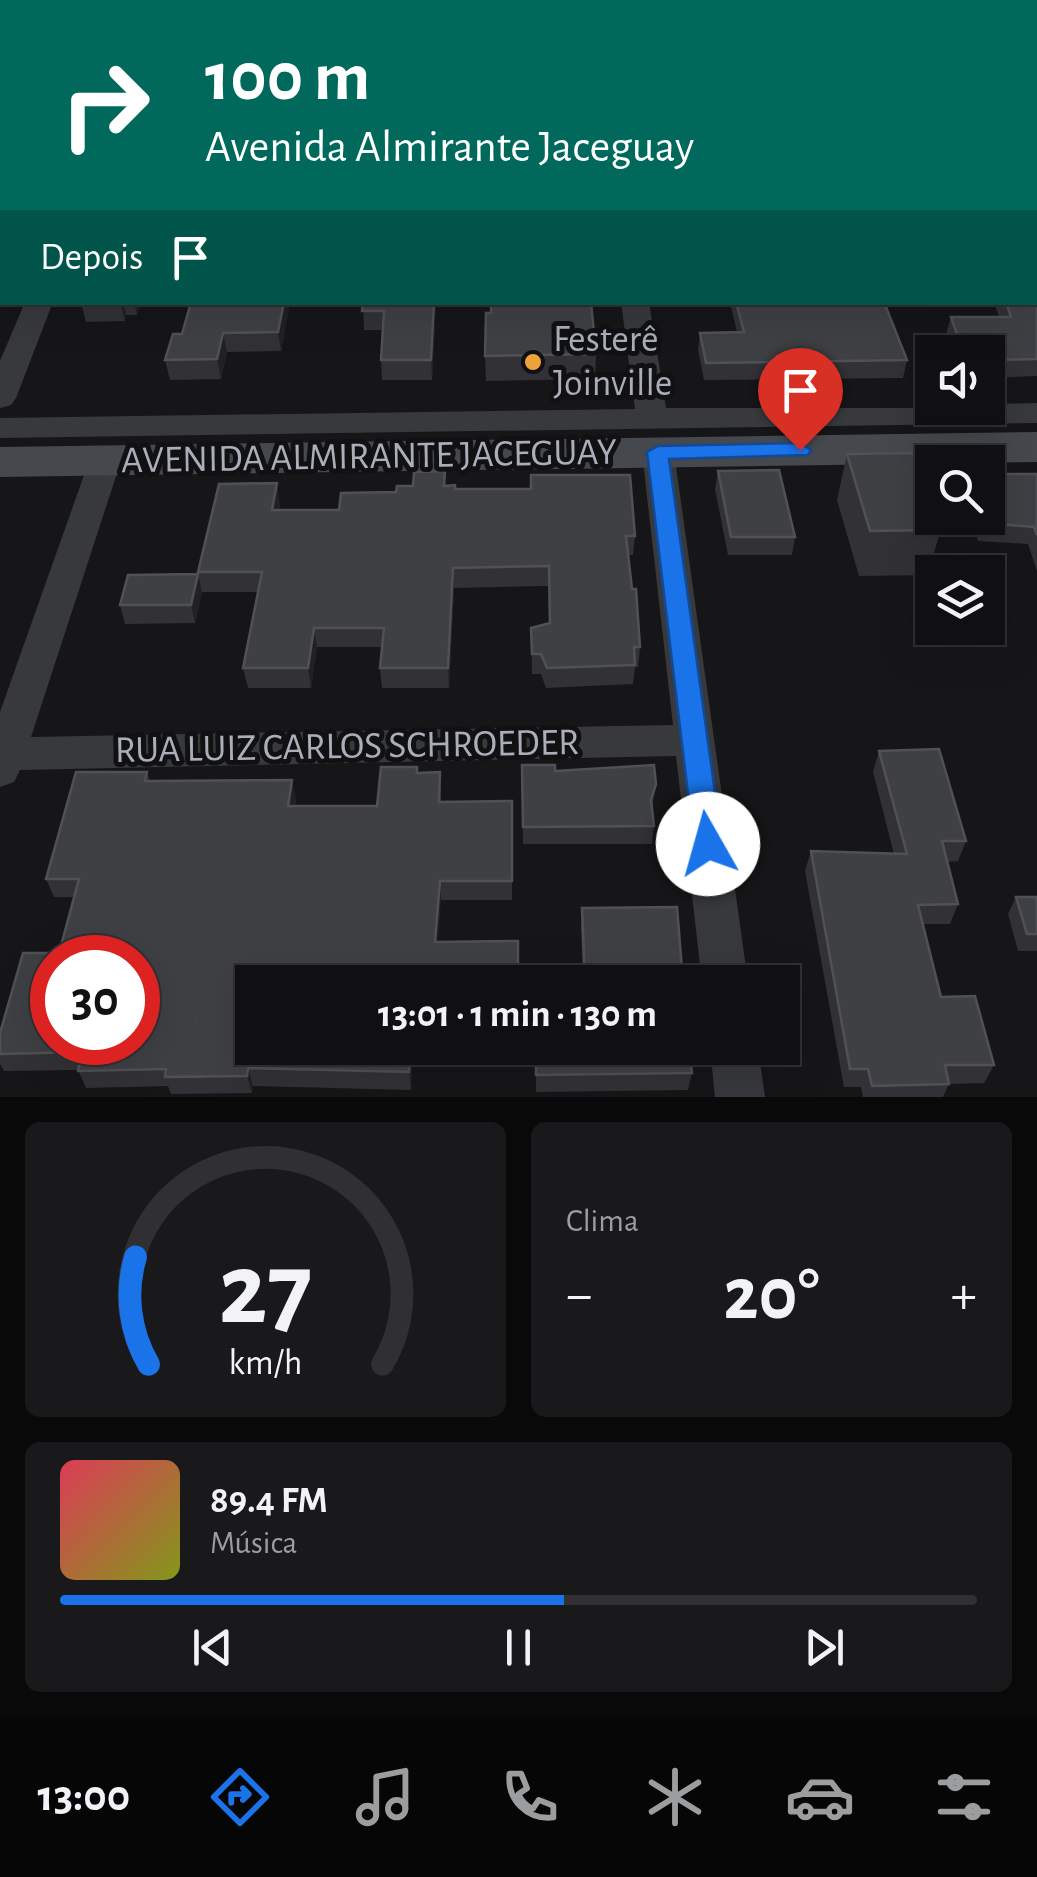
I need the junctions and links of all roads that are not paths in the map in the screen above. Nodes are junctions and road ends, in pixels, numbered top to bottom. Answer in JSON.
{"nodes":[{"id":1,"x":38,"y":305,"type":"edge"},
{"id":2,"x":635,"y":305,"type":"edge"},
{"id":3,"x":0,"y":398,"type":"edge"},
{"id":4,"x":1037,"y":414,"type":"edge"},
{"id":5,"x":0,"y":428,"type":"edge"},
{"id":6,"x":717,"y":435,"type":"junction"},
{"id":7,"x":655,"y":436,"type":"junction"},
{"id":8,"x":1037,"y":447,"type":"edge"},
{"id":9,"x":105,"y":460,"type":"junction"},
{"id":10,"x":0,"y":462,"type":"edge"},
{"id":11,"x":695,"y":740,"type":"junction"},
{"id":12,"x":2,"y":759,"type":"edge"},
{"id":13,"x":724,"y":965,"type":"edge"},
{"id":14,"x":736,"y":1065,"type":"edge"},
{"id":15,"x":740,"y":1097,"type":"edge"}],
"edges":[{"from":1,"to":3,"type":"street"},
{"from":2,"to":7,"type":"street"},
{"from":4,"to":6,"type":"street","name":"AVENIDA ALMIRANTE JACEGUAY"},
{"from":5,"to":7,"type":"street","name":"AVENIDA ALMIRANTE JACEGUAY"},
{"from":6,"to":7,"type":"main road","name":"AVENIDA ALMIRANTE JACEGUAY"},
{"from":6,"to":8,"type":"main road","name":"AVENIDA ALMIRANTE JACEGUAY"},
{"from":7,"to":9,"type":"main road","name":"AVENIDA ALMIRANTE JACEGUAY"},
{"from":7,"to":11,"type":"street"},
{"from":9,"to":10,"type":"main road","name":"AVENIDA ALMIRANTE JACEGUAY"},
{"from":9,"to":12,"type":"street"},
{"from":11,"to":12,"type":"street","name":"RUA LUIZ CARLOS SCHROEDER"},
{"from":11,"to":13,"type":"street"},
{"from":14,"to":15,"type":"street"}]}
